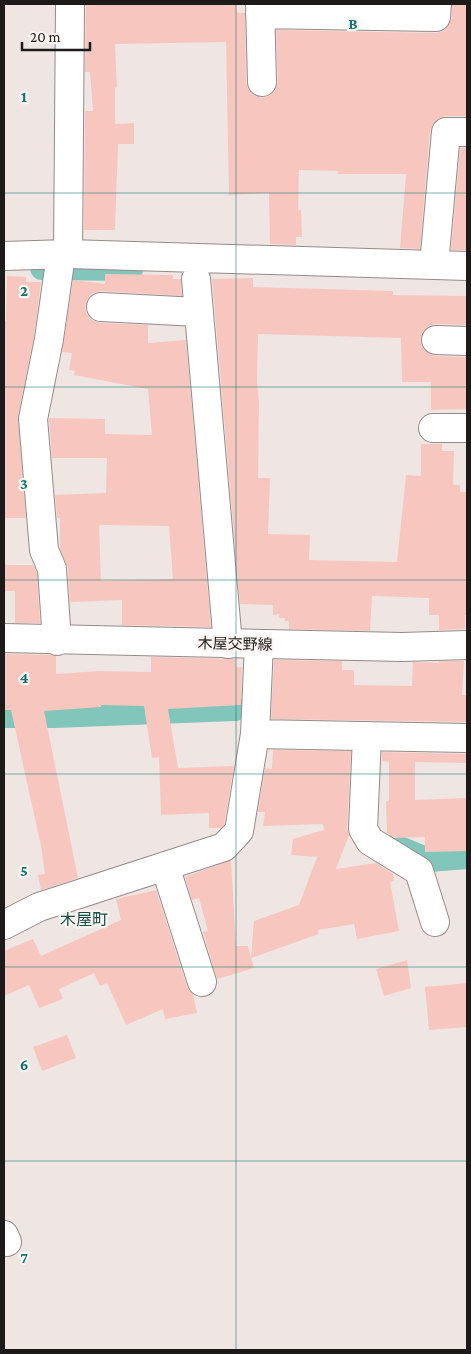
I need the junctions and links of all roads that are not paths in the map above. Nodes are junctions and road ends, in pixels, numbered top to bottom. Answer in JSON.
{"nodes":[{"id":1,"x":70,"y":4,"type":"edge"},
{"id":2,"x":437,"y":4,"type":"edge"},
{"id":3,"x":260,"y":9,"type":"edge"},
{"id":4,"x":262,"y":82,"type":"dead end"},
{"id":5,"x":467,"y":132,"type":"edge"},
{"id":6,"x":4,"y":256,"type":"edge"},
{"id":7,"x":62,"y":261,"type":"junction"},
{"id":8,"x":434,"y":265,"type":"junction"},
{"id":9,"x":467,"y":266,"type":"edge"},
{"id":10,"x":196,"y":279,"type":"dead end"},
{"id":11,"x":101,"y":307,"type":"dead end"},
{"id":12,"x":198,"y":312,"type":"junction"},
{"id":13,"x":436,"y":340,"type":"dead end"},
{"id":14,"x":467,"y":341,"type":"edge"},
{"id":15,"x":433,"y":428,"type":"dead end"},
{"id":16,"x":467,"y":428,"type":"edge"},
{"id":17,"x":4,"y":638,"type":"edge"},
{"id":18,"x":57,"y":640,"type":"junction"},
{"id":19,"x":228,"y":644,"type":"junction"},
{"id":20,"x":259,"y":644,"type":"junction"},
{"id":21,"x":467,"y":645,"type":"edge"},
{"id":22,"x":255,"y":734,"type":"junction"},
{"id":23,"x":367,"y":736,"type":"junction"},
{"id":24,"x":467,"y":738,"type":"edge"},
{"id":25,"x":165,"y":866,"type":"junction"},
{"id":26,"x":435,"y":922,"type":"dead end"},
{"id":27,"x":4,"y":925,"type":"edge"},
{"id":28,"x":202,"y":982,"type":"dead end"}],
"edges":[{"from":1,"to":7,"type":"street"},
{"from":2,"to":3,"type":"street"},
{"from":3,"to":4,"type":"street"},
{"from":5,"to":8,"type":"street"},
{"from":6,"to":7,"type":"street"},
{"from":7,"to":8,"type":"street"},
{"from":7,"to":18,"type":"street"},
{"from":8,"to":9,"type":"street"},
{"from":10,"to":12,"type":"street"},
{"from":11,"to":12,"type":"street"},
{"from":12,"to":19,"type":"street"},
{"from":13,"to":14,"type":"street"},
{"from":15,"to":16,"type":"street"},
{"from":17,"to":18,"type":"street","name":"木屋交野線"},
{"from":18,"to":19,"type":"street","name":"木屋交野線"},
{"from":19,"to":20,"type":"street","name":"木屋交野線"},
{"from":20,"to":21,"type":"street","name":"木屋交野線"},
{"from":20,"to":22,"type":"street"},
{"from":22,"to":23,"type":"street"},
{"from":22,"to":25,"type":"street"},
{"from":23,"to":24,"type":"street"},
{"from":23,"to":26,"type":"street"},
{"from":25,"to":27,"type":"street"},
{"from":25,"to":28,"type":"street"}]}
